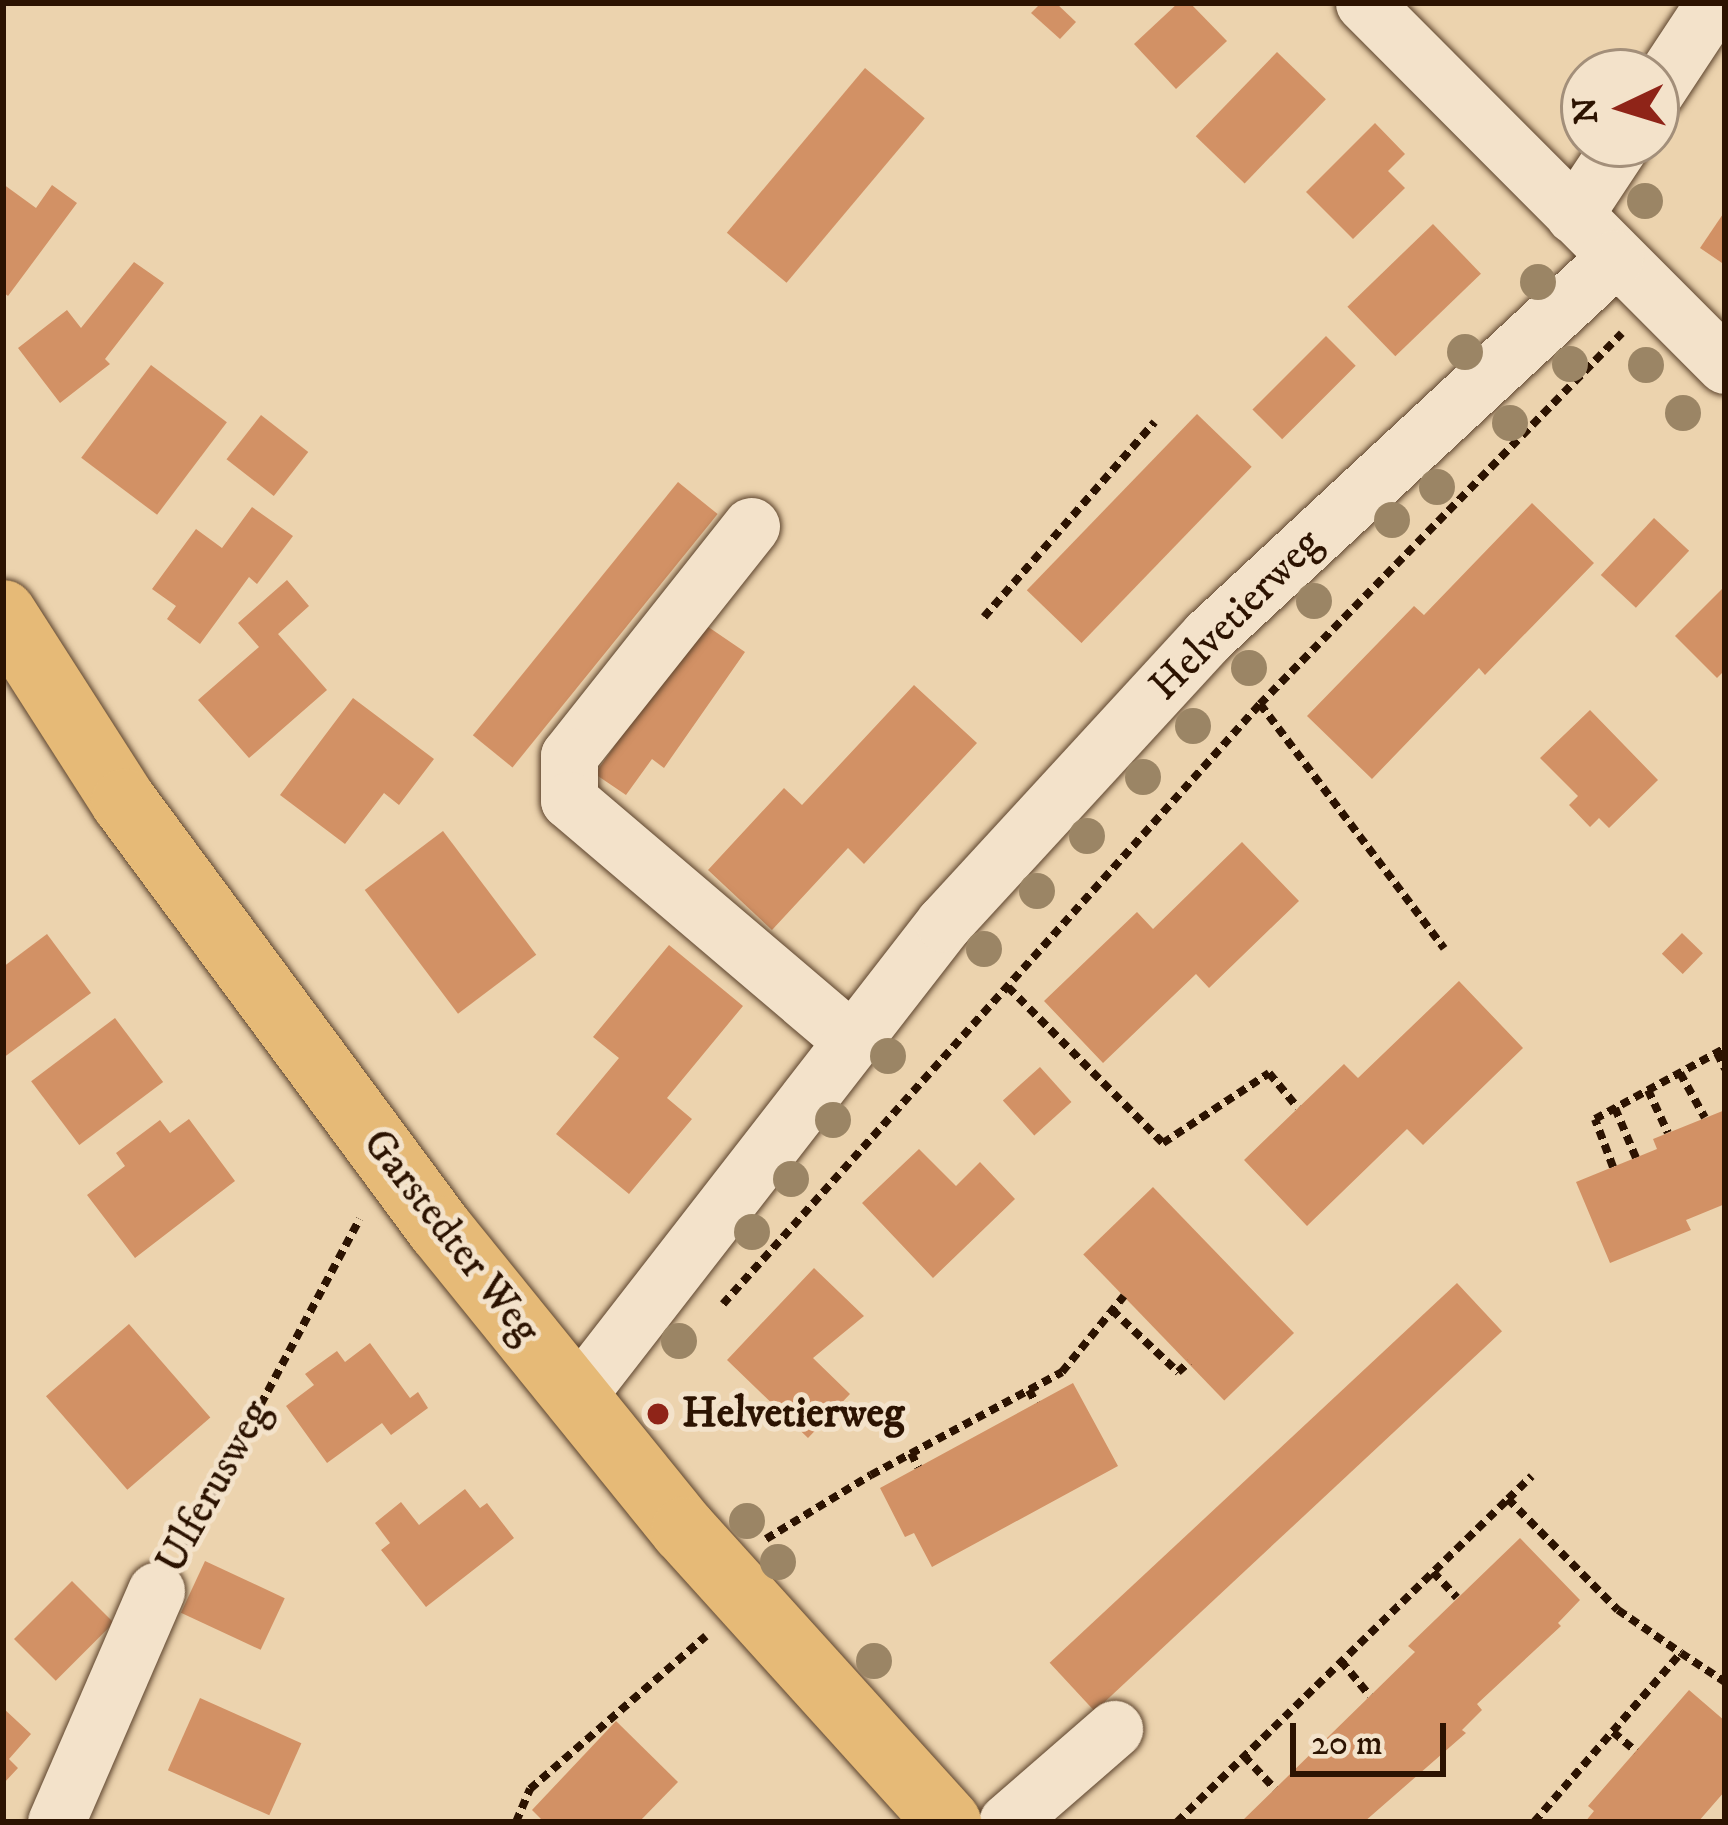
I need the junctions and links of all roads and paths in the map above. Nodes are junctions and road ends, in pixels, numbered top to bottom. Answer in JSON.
{"nodes":[{"id":1,"x":1364,"y":3,"type":"edge"},
{"id":2,"x":1714,"y":3,"type":"edge"},
{"id":3,"x":1680,"y":55,"type":"edge"},
{"id":4,"x":1605,"y":168,"type":"edge"},
{"id":5,"x":1574,"y":215,"type":"junction"},
{"id":6,"x":1615,"y":258,"type":"junction"},
{"id":7,"x":1657,"y":298,"type":"junction"},
{"id":8,"x":1725,"y":365,"type":"edge"},
{"id":9,"x":1155,"y":422,"type":"dead end"},
{"id":10,"x":751,"y":526,"type":"dead end"},
{"id":11,"x":3,"y":613,"type":"edge"},
{"id":12,"x":984,"y":617,"type":"dead end"},
{"id":13,"x":1260,"y":704,"type":"junction"},
{"id":14,"x":1444,"y":947,"type":"dead end"},
{"id":15,"x":1007,"y":987,"type":"junction"},
{"id":16,"x":850,"y":1039,"type":"junction"},
{"id":17,"x":1721,"y":1051,"type":"edge"},
{"id":18,"x":1725,"y":1070,"type":"edge"},
{"id":19,"x":1680,"y":1073,"type":"junction"},
{"id":20,"x":1648,"y":1090,"type":"junction"},
{"id":21,"x":1298,"y":1108,"type":"dead end"},
{"id":22,"x":1615,"y":1108,"type":"junction"},
{"id":23,"x":1705,"y":1118,"type":"dead end"},
{"id":24,"x":1668,"y":1133,"type":"dead end"},
{"id":25,"x":1636,"y":1158,"type":"dead end"},
{"id":26,"x":391,"y":1161,"type":"junction"},
{"id":27,"x":1613,"y":1167,"type":"dead end"},
{"id":28,"x":1124,"y":1296,"type":"dead end"},
{"id":29,"x":1112,"y":1310,"type":"junction"},
{"id":30,"x":713,"y":1315,"type":"dead end"},
{"id":31,"x":1189,"y":1362,"type":"dead end"},
{"id":32,"x":1029,"y":1390,"type":"junction"},
{"id":33,"x":576,"y":1397,"type":"junction"},
{"id":34,"x":1036,"y":1403,"type":"dead end"},
{"id":35,"x":911,"y":1453,"type":"junction"},
{"id":36,"x":918,"y":1467,"type":"dead end"},
{"id":37,"x":1532,"y":1476,"type":"dead end"},
{"id":38,"x":1508,"y":1499,"type":"junction"},
{"id":39,"x":1432,"y":1572,"type":"junction"},
{"id":40,"x":732,"y":1585,"type":"junction"},
{"id":41,"x":156,"y":1591,"type":"joint"},
{"id":42,"x":1457,"y":1598,"type":"dead end"},
{"id":43,"x":1681,"y":1653,"type":"junction"},
{"id":44,"x":1341,"y":1661,"type":"junction"},
{"id":45,"x":1725,"y":1682,"type":"edge"},
{"id":46,"x":1370,"y":1696,"type":"dead end"},
{"id":47,"x":1114,"y":1730,"type":"dead end"},
{"id":48,"x":1613,"y":1732,"type":"junction"},
{"id":49,"x":1636,"y":1751,"type":"dead end"},
{"id":50,"x":1244,"y":1756,"type":"junction"},
{"id":51,"x":1275,"y":1789,"type":"dead end"},
{"id":52,"x":56,"y":1822,"type":"edge"},
{"id":53,"x":516,"y":1822,"type":"edge"},
{"id":54,"x":948,"y":1822,"type":"edge"},
{"id":55,"x":1007,"y":1822,"type":"edge"},
{"id":56,"x":1177,"y":1822,"type":"edge"},
{"id":57,"x":1534,"y":1822,"type":"edge"}],
"edges":[{"from":1,"to":5,"type":"street"},
{"from":2,"to":3,"type":"street"},
{"from":4,"to":5,"type":"street"},
{"from":5,"to":6,"type":"street"},
{"from":6,"to":7,"type":"street"},
{"from":6,"to":16,"type":"street","name":"Helvetierweg"},
{"from":7,"to":8,"type":"street"},
{"from":7,"to":13,"type":"path"},
{"from":9,"to":12,"type":"path"},
{"from":10,"to":16,"type":"street"},
{"from":11,"to":26,"type":"main road","name":"Garstedter Weg"},
{"from":13,"to":14,"type":"path"},
{"from":13,"to":15,"type":"path"},
{"from":15,"to":21,"type":"path"},
{"from":15,"to":30,"type":"path"},
{"from":16,"to":33,"type":"street","name":"Helvetierweg"},
{"from":17,"to":18,"type":"path"},
{"from":17,"to":19,"type":"path"},
{"from":19,"to":20,"type":"path"},
{"from":19,"to":23,"type":"path"},
{"from":20,"to":22,"type":"path"},
{"from":20,"to":24,"type":"path"},
{"from":22,"to":25,"type":"path"},
{"from":22,"to":27,"type":"path"},
{"from":26,"to":33,"type":"main road","name":"Garstedter Weg"},
{"from":26,"to":41,"type":"path","name":"Ulferusweg"},
{"from":28,"to":29,"type":"path"},
{"from":29,"to":31,"type":"path"},
{"from":29,"to":32,"type":"path"},
{"from":32,"to":34,"type":"path"},
{"from":32,"to":35,"type":"path"},
{"from":33,"to":40,"type":"main road","name":"Garstedter Weg"},
{"from":35,"to":36,"type":"path"},
{"from":35,"to":40,"type":"path"},
{"from":37,"to":38,"type":"path"},
{"from":38,"to":39,"type":"path"},
{"from":38,"to":43,"type":"path"},
{"from":39,"to":42,"type":"path"},
{"from":39,"to":44,"type":"path"},
{"from":40,"to":53,"type":"path"},
{"from":40,"to":54,"type":"main road","name":"Garstedter Weg"},
{"from":41,"to":52,"type":"street","name":"Ulferusweg"},
{"from":43,"to":45,"type":"path"},
{"from":43,"to":48,"type":"path"},
{"from":44,"to":46,"type":"path"},
{"from":44,"to":50,"type":"path"},
{"from":47,"to":55,"type":"street"},
{"from":48,"to":49,"type":"path"},
{"from":48,"to":57,"type":"path"},
{"from":50,"to":51,"type":"path"},
{"from":50,"to":56,"type":"path"}]}
